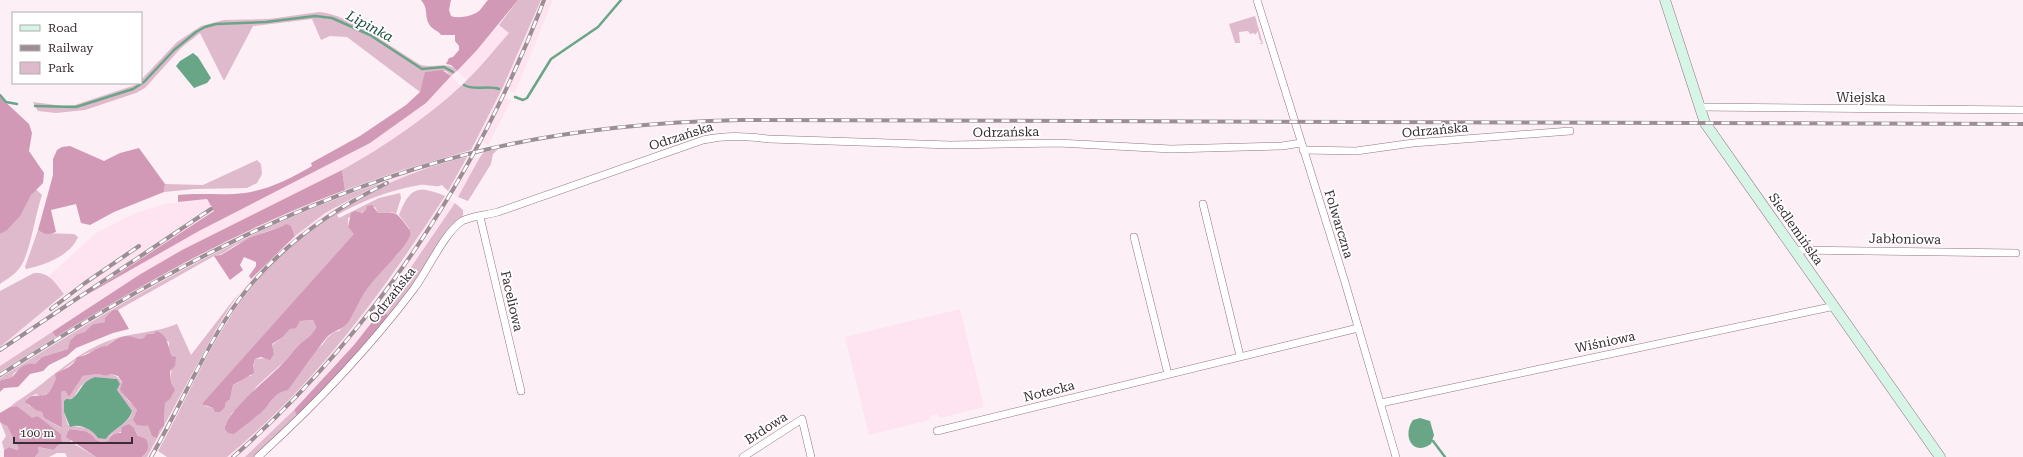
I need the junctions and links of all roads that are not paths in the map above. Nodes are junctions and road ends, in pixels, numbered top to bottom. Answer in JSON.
{"nodes":[{"id":1,"x":1257,"y":0,"type":"edge"},
{"id":2,"x":1665,"y":0,"type":"edge"},
{"id":3,"x":1699,"y":107,"type":"junction"},
{"id":4,"x":2023,"y":110,"type":"edge"},
{"id":5,"x":1570,"y":131,"type":"dead end"},
{"id":6,"x":1302,"y":146,"type":"junction"},
{"id":7,"x":1203,"y":204,"type":"dead end"},
{"id":8,"x":480,"y":217,"type":"junction"},
{"id":9,"x":1134,"y":237,"type":"dead end"},
{"id":10,"x":1795,"y":250,"type":"junction"},
{"id":11,"x":2016,"y":253,"type":"dead end"},
{"id":12,"x":1835,"y":306,"type":"junction"},
{"id":13,"x":1358,"y":328,"type":"junction"},
{"id":14,"x":1240,"y":356,"type":"junction"},
{"id":15,"x":1168,"y":374,"type":"junction"},
{"id":16,"x":520,"y":391,"type":"dead end"},
{"id":17,"x":1381,"y":403,"type":"junction"},
{"id":18,"x":937,"y":431,"type":"dead end"},
{"id":19,"x":258,"y":457,"type":"edge"},
{"id":20,"x":744,"y":457,"type":"edge"},
{"id":21,"x":811,"y":457,"type":"edge"},
{"id":22,"x":1396,"y":457,"type":"edge"},
{"id":23,"x":1940,"y":457,"type":"edge"}],
"edges":[{"from":1,"to":6,"type":"street","name":"Folwarczna"},
{"from":2,"to":3,"type":"street","name":"Siedlemińska"},
{"from":3,"to":4,"type":"street","name":"Wiejska"},
{"from":3,"to":10,"type":"street","name":"Siedlemińska"},
{"from":5,"to":6,"type":"street","name":"Odrzańska"},
{"from":6,"to":8,"type":"street","name":"Odrzańska"},
{"from":6,"to":13,"type":"street","name":"Folwarczna"},
{"from":7,"to":14,"type":"street"},
{"from":8,"to":16,"type":"street","name":"Faceliowa"},
{"from":8,"to":19,"type":"street","name":"Odrzańska"},
{"from":9,"to":15,"type":"street"},
{"from":10,"to":11,"type":"street","name":"Jabłoniowa"},
{"from":10,"to":12,"type":"street","name":"Siedlemińska"},
{"from":12,"to":17,"type":"street","name":"Wiśniowa"},
{"from":12,"to":23,"type":"street","name":"Siedlemińska"},
{"from":13,"to":14,"type":"street","name":"Notecka"},
{"from":13,"to":17,"type":"street","name":"Folwarczna"},
{"from":14,"to":15,"type":"street","name":"Notecka"},
{"from":15,"to":18,"type":"street","name":"Notecka"},
{"from":17,"to":22,"type":"street","name":"Folwarczna"},
{"from":20,"to":21,"type":"street","name":"Brdowa"}]}
